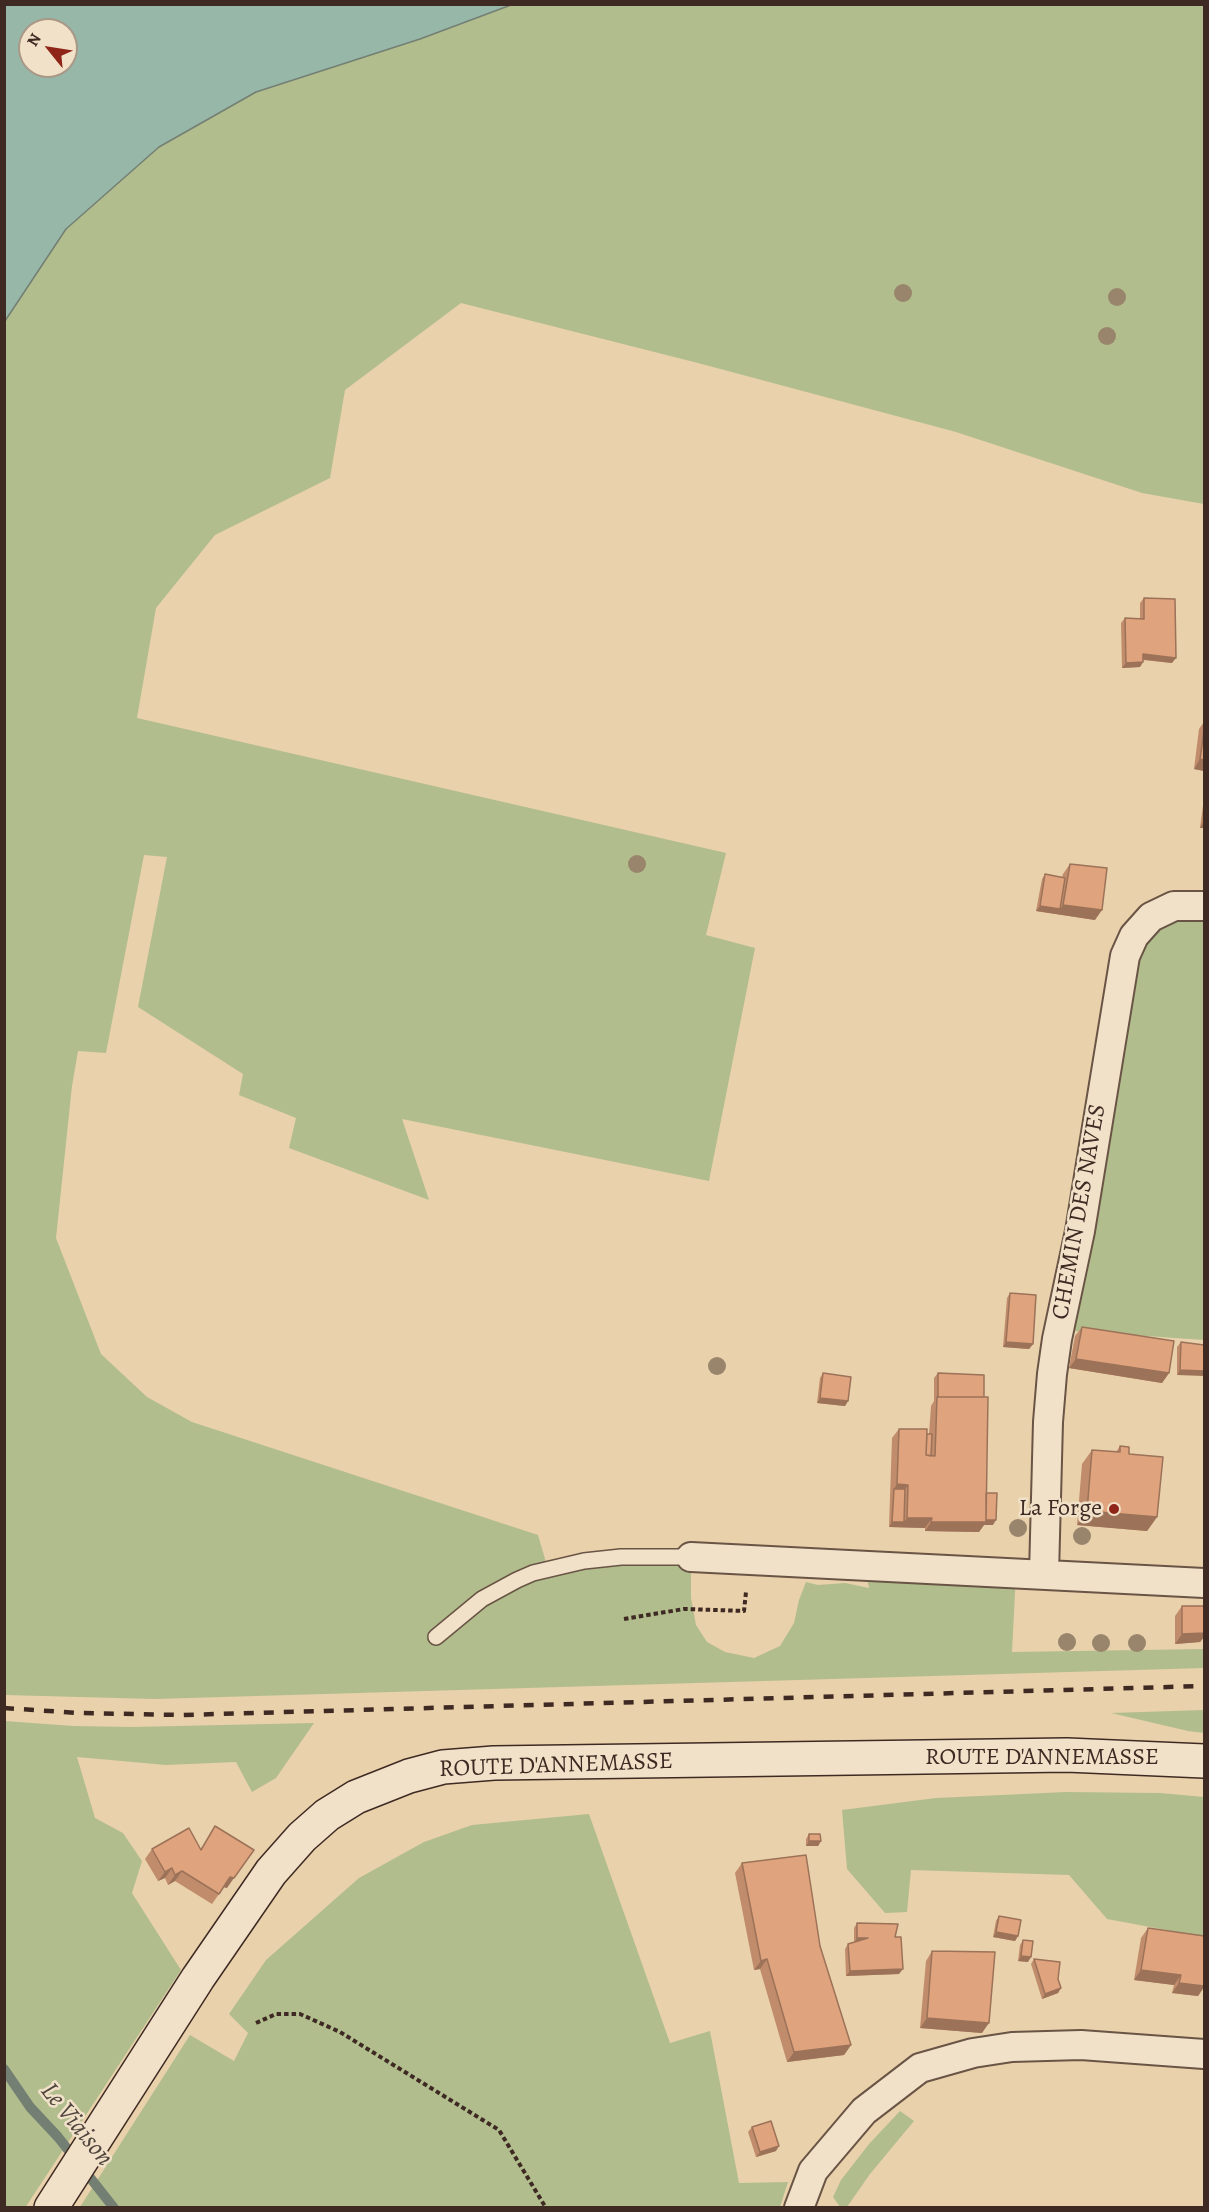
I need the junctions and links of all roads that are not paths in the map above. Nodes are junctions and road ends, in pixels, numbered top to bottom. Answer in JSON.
{"nodes":[{"id":1,"x":1204,"y":906,"type":"edge"},
{"id":2,"x":691,"y":1557,"type":"joint"},
{"id":3,"x":1044,"y":1574,"type":"junction"},
{"id":4,"x":1204,"y":1583,"type":"edge"},
{"id":5,"x":436,"y":1637,"type":"dead end"},
{"id":6,"x":1204,"y":1761,"type":"edge"},
{"id":7,"x":1204,"y":2054,"type":"edge"},
{"id":8,"x":51,"y":2208,"type":"edge"},
{"id":9,"x":799,"y":2208,"type":"edge"}],
"edges":[{"from":1,"to":3,"type":"street","name":"CHEMIN DES NAVES"},
{"from":2,"to":3,"type":"street"},
{"from":2,"to":5,"type":"lane"},
{"from":3,"to":4,"type":"street"},
{"from":6,"to":8,"type":"main road","name":"ROUTE D'ANNEMASSE"},
{"from":7,"to":9,"type":"street"}]}
